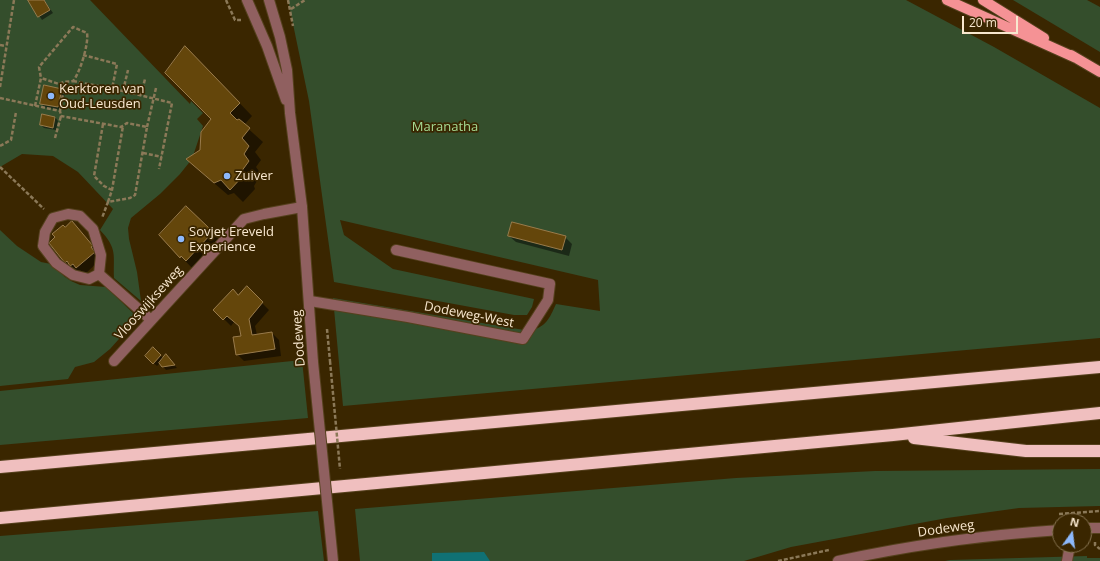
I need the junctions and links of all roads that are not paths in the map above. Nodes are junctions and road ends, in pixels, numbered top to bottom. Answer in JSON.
{"nodes":[{"id":1,"x":247,"y":0,"type":"edge"},
{"id":2,"x":269,"y":0,"type":"edge"},
{"id":3,"x":947,"y":0,"type":"edge"},
{"id":4,"x":983,"y":0,"type":"edge"},
{"id":5,"x":1076,"y":58,"type":"junction"},
{"id":6,"x":1100,"y":72,"type":"edge"},
{"id":7,"x":290,"y":113,"type":"junction"},
{"id":8,"x":302,"y":207,"type":"junction"},
{"id":9,"x":396,"y":250,"type":"dead end"},
{"id":10,"x":99,"y":274,"type":"junction"},
{"id":11,"x":310,"y":301,"type":"junction"},
{"id":12,"x":151,"y":320,"type":"junction"},
{"id":13,"x":114,"y":361,"type":"dead end"},
{"id":14,"x":1100,"y":367,"type":"edge"},
{"id":15,"x":1100,"y":413,"type":"edge"},
{"id":16,"x":893,"y":435,"type":"junction"},
{"id":17,"x":1100,"y":451,"type":"edge"},
{"id":18,"x":0,"y":467,"type":"edge"},
{"id":19,"x":0,"y":518,"type":"edge"},
{"id":20,"x":1052,"y":531,"type":"edge"},
{"id":21,"x":333,"y":561,"type":"edge"},
{"id":22,"x":838,"y":561,"type":"edge"}],
"edges":[{"from":1,"to":7,"type":"street","name":"Dodeweg"},
{"from":2,"to":7,"type":"street","name":"Dodeweg"},
{"from":3,"to":5,"type":"main road"},
{"from":4,"to":5,"type":"main road"},
{"from":5,"to":6,"type":"main road"},
{"from":7,"to":8,"type":"street","name":"Dodeweg"},
{"from":8,"to":11,"type":"street","name":"Dodeweg"},
{"from":8,"to":12,"type":"street","name":"Vlooswijkseweg"},
{"from":9,"to":11,"type":"street","name":"Dodeweg-West"},
{"from":10,"to":10,"type":"street"},
{"from":10,"to":12,"type":"street"},
{"from":11,"to":21,"type":"street","name":"Dodeweg","bridge":true},
{"from":12,"to":13,"type":"street","name":"Vlooswijkseweg"},
{"from":14,"to":18,"type":"highway"},
{"from":15,"to":16,"type":"highway"},
{"from":16,"to":17,"type":"highway"},
{"from":16,"to":19,"type":"highway"},
{"from":20,"to":22,"type":"street","name":"Dodeweg"}]}
